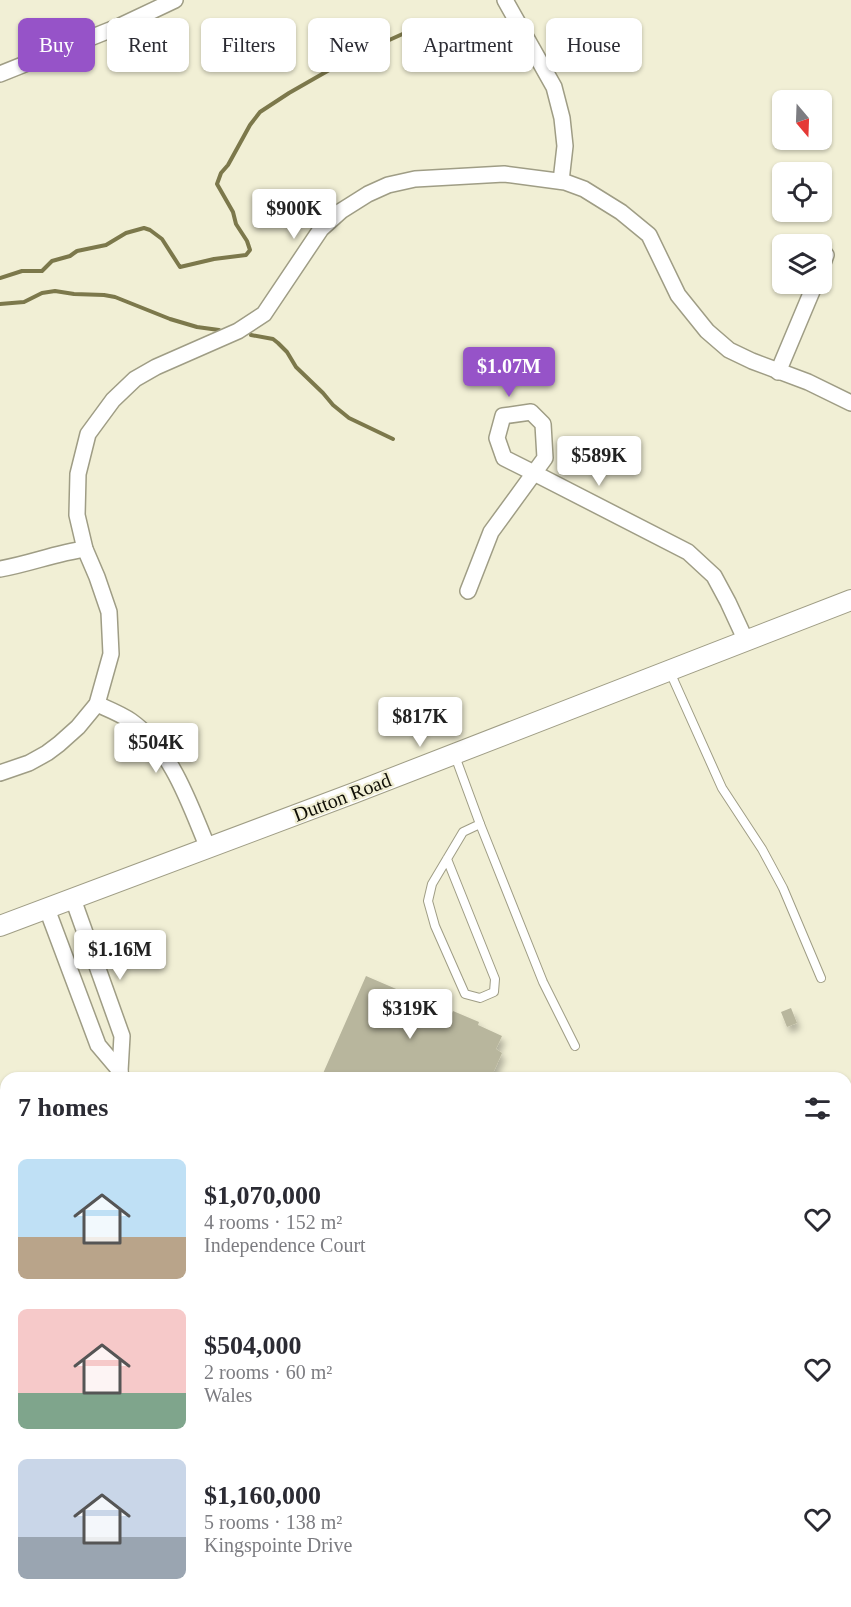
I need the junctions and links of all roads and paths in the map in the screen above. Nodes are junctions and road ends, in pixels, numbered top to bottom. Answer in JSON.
{"nodes":[{"id":1,"x":175,"y":0,"type":"edge"},
{"id":2,"x":505,"y":0,"type":"edge"},
{"id":3,"x":1,"y":72,"type":"edge"},
{"id":4,"x":561,"y":182,"type":"junction"},
{"id":5,"x":811,"y":294,"type":"edge"},
{"id":6,"x":778,"y":372,"type":"junction"},
{"id":7,"x":851,"y":403,"type":"edge"},
{"id":8,"x":85,"y":549,"type":"junction"},
{"id":9,"x":0,"y":569,"type":"edge"},
{"id":10,"x":468,"y":591,"type":"dead end"},
{"id":11,"x":851,"y":600,"type":"edge"},
{"id":12,"x":746,"y":641,"type":"junction"},
{"id":13,"x":669,"y":671,"type":"junction"},
{"id":14,"x":97,"y":704,"type":"junction"},
{"id":15,"x":454,"y":754,"type":"junction"},
{"id":16,"x":0,"y":773,"type":"edge"},
{"id":17,"x":480,"y":824,"type":"junction"},
{"id":18,"x":208,"y":848,"type":"junction"},
{"id":19,"x":447,"y":859,"type":"junction"},
{"id":20,"x":73,"y":899,"type":"junction"},
{"id":21,"x":46,"y":909,"type":"junction"},
{"id":22,"x":0,"y":926,"type":"edge"},
{"id":23,"x":821,"y":978,"type":"dead end"},
{"id":24,"x":575,"y":1046,"type":"dead end"},
{"id":25,"x":119,"y":1072,"type":"edge"},
{"id":26,"x":121,"y":1072,"type":"edge"}],
"edges":[{"from":1,"to":3,"type":"street"},
{"from":2,"to":4,"type":"street"},
{"from":4,"to":6,"type":"street"},
{"from":4,"to":8,"type":"street"},
{"from":5,"to":6,"type":"street"},
{"from":6,"to":7,"type":"street"},
{"from":8,"to":9,"type":"street"},
{"from":8,"to":14,"type":"street"},
{"from":10,"to":12,"type":"street"},
{"from":11,"to":12,"type":"street","name":"Dutton Road"},
{"from":12,"to":13,"type":"street","name":"Dutton Road"},
{"from":13,"to":15,"type":"street","name":"Dutton Road"},
{"from":13,"to":23,"type":"lane"},
{"from":14,"to":16,"type":"street"},
{"from":14,"to":18,"type":"street"},
{"from":15,"to":17,"type":"lane"},
{"from":15,"to":18,"type":"street","name":"Dutton Road"},
{"from":17,"to":19,"type":"lane"},
{"from":17,"to":24,"type":"lane"},
{"from":18,"to":20,"type":"street","name":"Dutton Road"},
{"from":19,"to":19,"type":"lane"},
{"from":20,"to":21,"type":"street","name":"Dutton Road"},
{"from":20,"to":26,"type":"street"},
{"from":21,"to":22,"type":"street","name":"Dutton Road"},
{"from":21,"to":25,"type":"street"}]}
